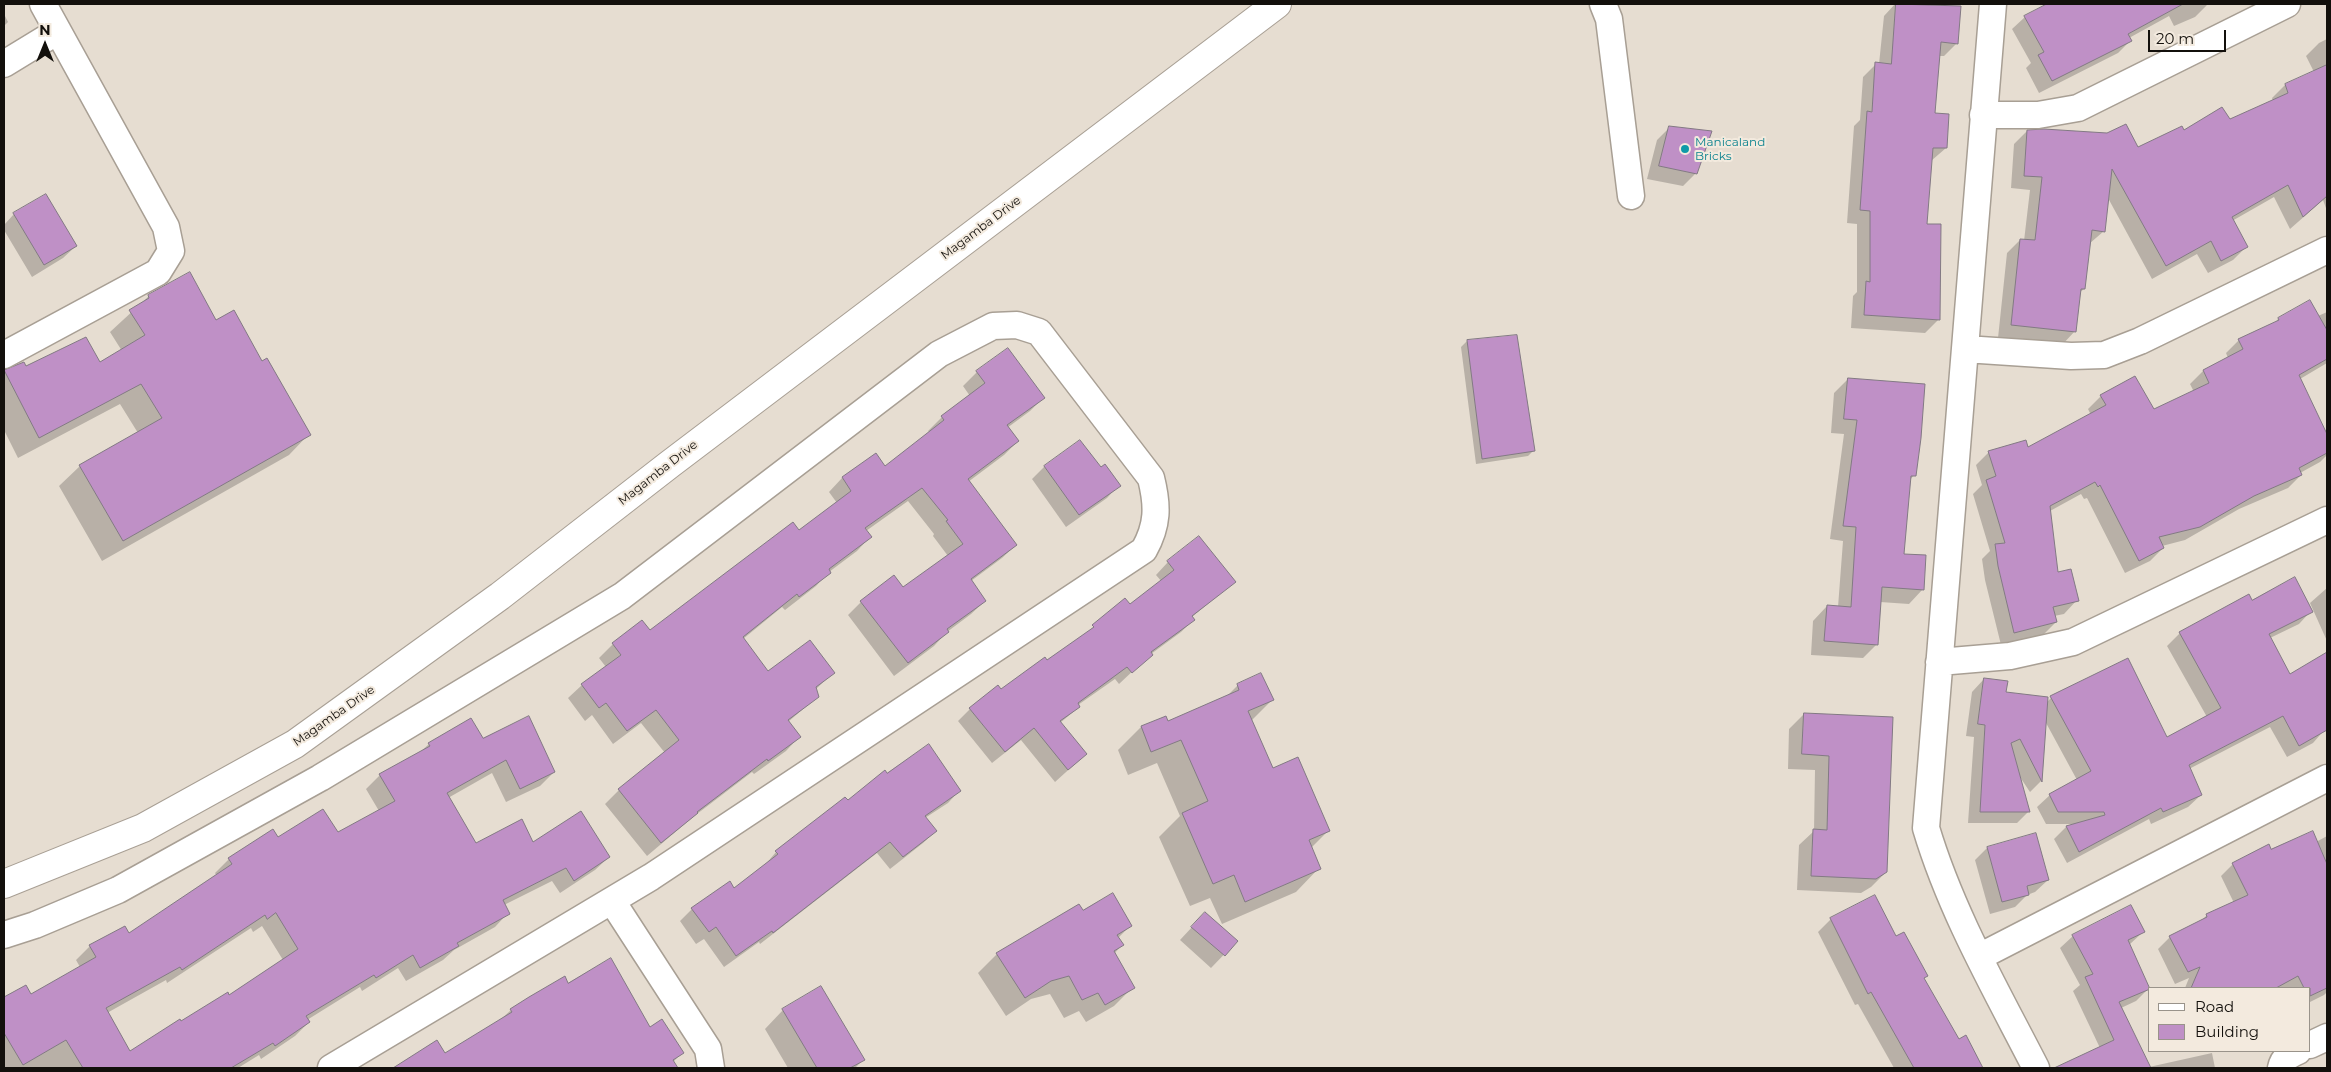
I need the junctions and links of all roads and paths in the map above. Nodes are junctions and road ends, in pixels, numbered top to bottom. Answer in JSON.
{"nodes":[{"id":1,"x":43,"y":4,"type":"edge"},
{"id":2,"x":1277,"y":4,"type":"edge"},
{"id":3,"x":1603,"y":4,"type":"edge"},
{"id":4,"x":1993,"y":4,"type":"edge"},
{"id":5,"x":2287,"y":4,"type":"edge"},
{"id":6,"x":58,"y":31,"type":"junction"},
{"id":7,"x":4,"y":64,"type":"edge"},
{"id":8,"x":1983,"y":114,"type":"junction"},
{"id":9,"x":1631,"y":196,"type":"dead end"},
{"id":10,"x":2327,"y":250,"type":"edge"},
{"id":11,"x":1964,"y":349,"type":"junction"},
{"id":12,"x":4,"y":355,"type":"edge"},
{"id":13,"x":2327,"y":520,"type":"edge"},
{"id":14,"x":1940,"y":662,"type":"junction"},
{"id":15,"x":2327,"y":778,"type":"edge"},
{"id":16,"x":4,"y":884,"type":"edge"},
{"id":17,"x":612,"y":901,"type":"junction"},
{"id":18,"x":4,"y":935,"type":"edge"},
{"id":19,"x":1979,"y":957,"type":"junction"},
{"id":20,"x":2327,"y":1037,"type":"edge"},
{"id":21,"x":2311,"y":1045,"type":"edge"},
{"id":22,"x":2296,"y":1052,"type":"edge"},
{"id":23,"x":331,"y":1068,"type":"edge"},
{"id":24,"x":711,"y":1068,"type":"edge"},
{"id":25,"x":2036,"y":1068,"type":"edge"},
{"id":26,"x":2282,"y":1068,"type":"edge"}],
"edges":[{"from":1,"to":6,"type":"street"},
{"from":2,"to":16,"type":"street","name":"Magamba Drive"},
{"from":3,"to":9,"type":"street"},
{"from":4,"to":8,"type":"street"},
{"from":5,"to":8,"type":"street"},
{"from":6,"to":7,"type":"street"},
{"from":6,"to":12,"type":"street"},
{"from":8,"to":11,"type":"street"},
{"from":10,"to":11,"type":"street"},
{"from":11,"to":14,"type":"street"},
{"from":13,"to":14,"type":"street"},
{"from":14,"to":19,"type":"street"},
{"from":15,"to":19,"type":"street"},
{"from":17,"to":18,"type":"street"},
{"from":17,"to":23,"type":"street"},
{"from":17,"to":24,"type":"street"},
{"from":19,"to":25,"type":"street"},
{"from":20,"to":21,"type":"street"},
{"from":22,"to":26,"type":"street"}]}
